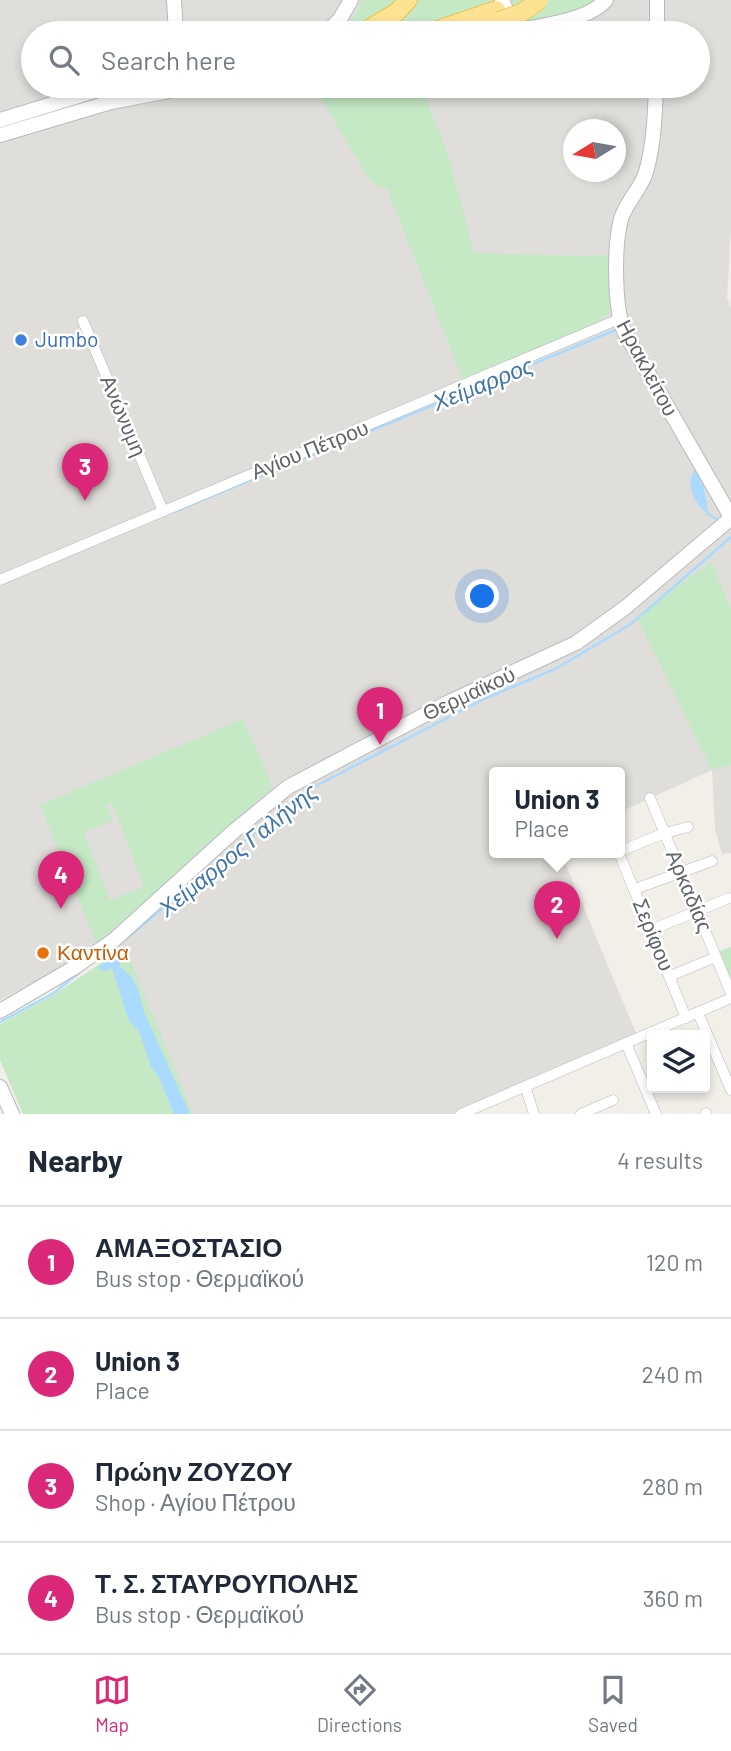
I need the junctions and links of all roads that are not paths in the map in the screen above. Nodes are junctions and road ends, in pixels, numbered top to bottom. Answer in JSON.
{"nodes":[{"id":1,"x":174,"y":0,"type":"edge"},
{"id":2,"x":351,"y":0,"type":"edge"},
{"id":3,"x":408,"y":0,"type":"edge"},
{"id":4,"x":519,"y":0,"type":"edge"},
{"id":5,"x":538,"y":0,"type":"edge"},
{"id":6,"x":606,"y":0,"type":"edge"},
{"id":7,"x":657,"y":0,"type":"edge"},
{"id":8,"x":503,"y":19,"type":"edge"},
{"id":9,"x":176,"y":21,"type":"edge"},
{"id":10,"x":338,"y":21,"type":"edge"},
{"id":11,"x":382,"y":21,"type":"edge"},
{"id":12,"x":657,"y":21,"type":"edge"},
{"id":13,"x":72,"y":98,"type":"edge"},
{"id":14,"x":130,"y":98,"type":"edge"},
{"id":15,"x":655,"y":98,"type":"edge"},
{"id":16,"x":0,"y":120,"type":"edge"},
{"id":17,"x":0,"y":135,"type":"edge"},
{"id":18,"x":619,"y":319,"type":"junction"},
{"id":19,"x":83,"y":321,"type":"dead end"},
{"id":20,"x":163,"y":511,"type":"junction"},
{"id":21,"x":731,"y":517,"type":"edge"},
{"id":22,"x":0,"y":580,"type":"edge"},
{"id":23,"x":650,"y":798,"type":"dead end"},
{"id":24,"x":688,"y":827,"type":"dead end"},
{"id":25,"x":665,"y":834,"type":"junction"},
{"id":26,"x":625,"y":850,"type":"edge"},
{"id":27,"x":622,"y":858,"type":"edge"},
{"id":28,"x":712,"y":861,"type":"dead end"},
{"id":29,"x":682,"y":871,"type":"junction"},
{"id":30,"x":635,"y":889,"type":"junction"},
{"id":31,"x":729,"y":898,"type":"dead end"},
{"id":32,"x":698,"y":911,"type":"junction"},
{"id":33,"x":651,"y":930,"type":"junction"},
{"id":34,"x":716,"y":957,"type":"junction"},
{"id":35,"x":670,"y":976,"type":"junction"},
{"id":36,"x":731,"y":996,"type":"edge"},
{"id":37,"x":0,"y":1011,"type":"edge"},
{"id":38,"x":698,"y":1013,"type":"junction"},
{"id":39,"x":686,"y":1018,"type":"junction"},
{"id":40,"x":626,"y":1043,"type":"junction"},
{"id":41,"x":524,"y":1086,"type":"junction"},
{"id":42,"x":0,"y":1087,"type":"edge"},
{"id":43,"x":731,"y":1090,"type":"edge"},
{"id":44,"x":613,"y":1100,"type":"dead end"},
{"id":45,"x":12,"y":1114,"type":"edge"},
{"id":46,"x":461,"y":1114,"type":"edge"},
{"id":47,"x":534,"y":1114,"type":"edge"},
{"id":48,"x":581,"y":1114,"type":"edge"},
{"id":49,"x":656,"y":1114,"type":"edge"}],
"edges":[{"from":1,"to":9,"type":"street"},
{"from":2,"to":10,"type":"street"},
{"from":3,"to":11,"type":"highway"},
{"from":4,"to":8,"type":"highway"},
{"from":5,"to":8,"type":"highway","bridge":true},
{"from":6,"to":8,"type":"street"},
{"from":7,"to":12,"type":"street"},
{"from":13,"to":16,"type":"street"},
{"from":14,"to":17,"type":"street"},
{"from":15,"to":18,"type":"street","name":"Ηρακλείτου"},
{"from":18,"to":20,"type":"street","name":"Αγίου Πέτρου"},
{"from":18,"to":21,"type":"street","name":"Ηρακλείτου"},
{"from":19,"to":20,"type":"street","name":"Ανώνυμη"},
{"from":20,"to":22,"type":"street","name":"Αγίου Πέτρου"},
{"from":21,"to":37,"type":"street","name":"Θερμαϊκού"},
{"from":23,"to":25,"type":"street"},
{"from":24,"to":25,"type":"street"},
{"from":25,"to":26,"type":"street","name":"Αρκαδίας"},
{"from":25,"to":29,"type":"street","name":"Αρκαδίας"},
{"from":27,"to":30,"type":"street","name":"Σερίφου"},
{"from":28,"to":29,"type":"street"},
{"from":29,"to":30,"type":"street"},
{"from":29,"to":32,"type":"street","name":"Αρκαδίας"},
{"from":30,"to":33,"type":"street","name":"Σερίφου"},
{"from":31,"to":32,"type":"street"},
{"from":32,"to":33,"type":"street"},
{"from":32,"to":34,"type":"street","name":"Αρκαδίας"},
{"from":33,"to":35,"type":"street","name":"Σερίφου"},
{"from":34,"to":35,"type":"street"},
{"from":34,"to":36,"type":"street","name":"Αρκαδίας"},
{"from":35,"to":39,"type":"street","name":"Σερίφου"},
{"from":36,"to":38,"type":"street"},
{"from":38,"to":39,"type":"street"},
{"from":38,"to":43,"type":"street"},
{"from":39,"to":40,"type":"street"},
{"from":40,"to":41,"type":"street"},
{"from":40,"to":49,"type":"street"},
{"from":41,"to":46,"type":"street"},
{"from":41,"to":47,"type":"street"},
{"from":42,"to":45,"type":"street"},
{"from":44,"to":48,"type":"street"}]}
